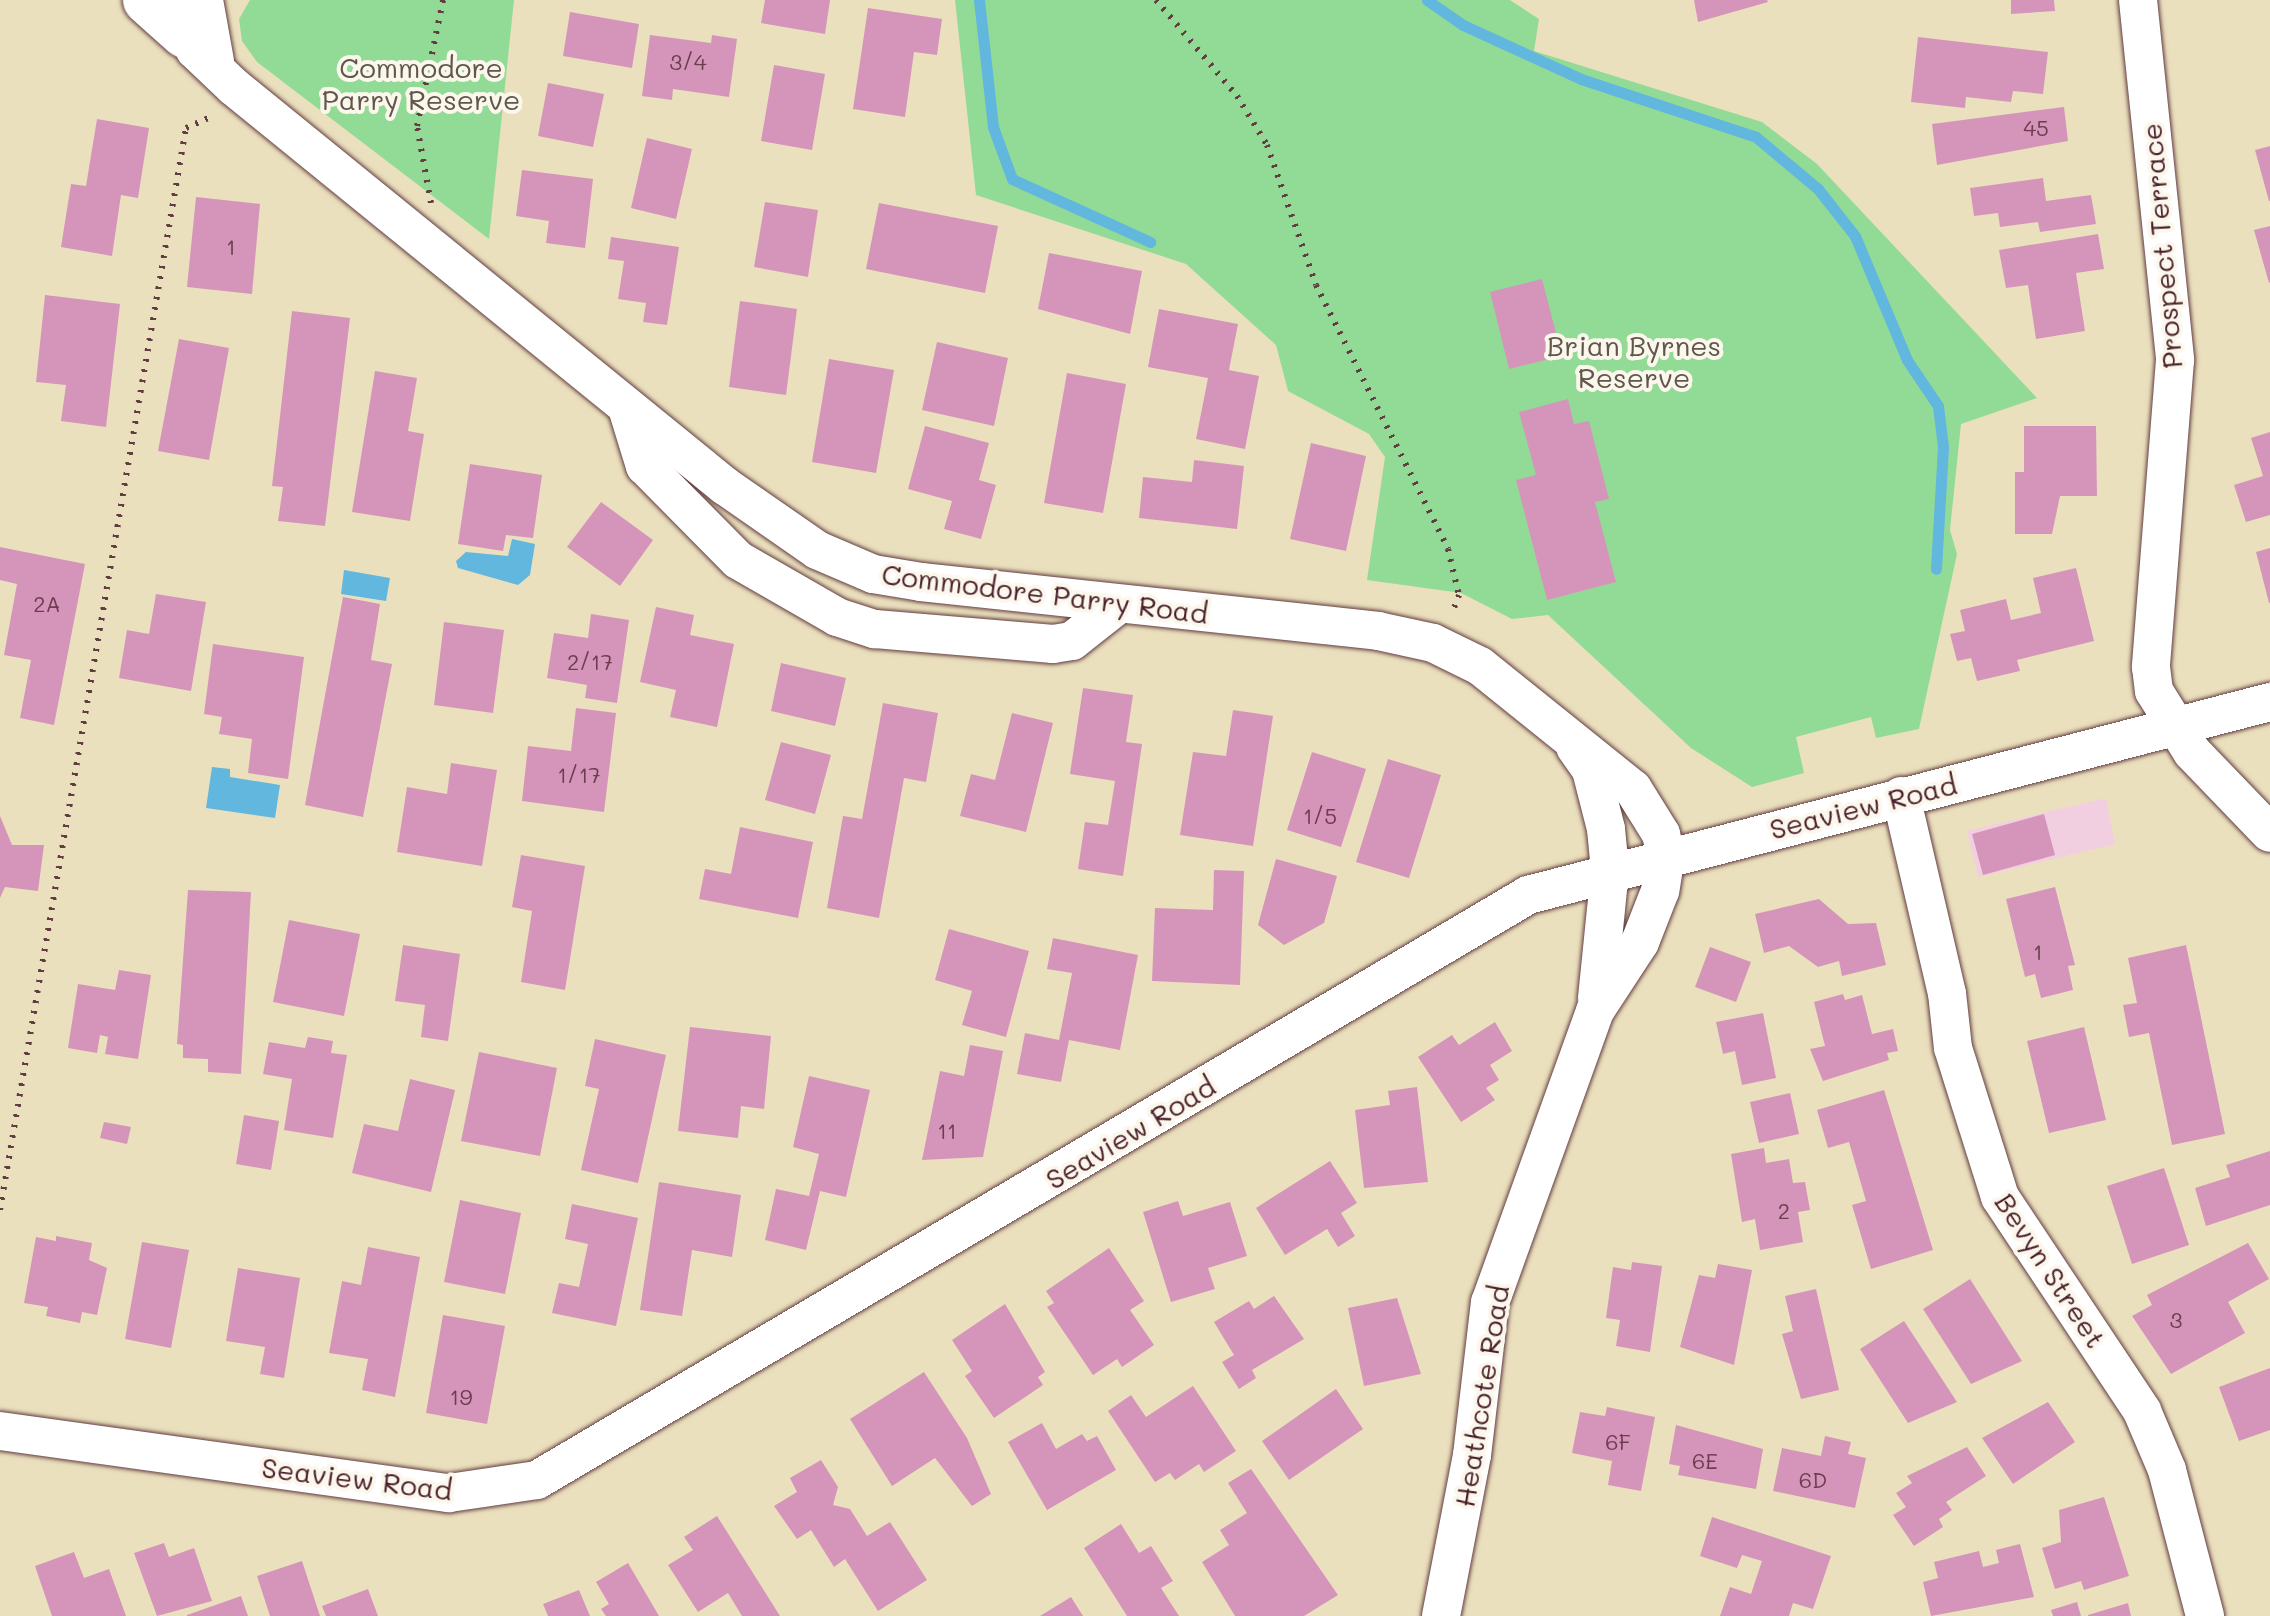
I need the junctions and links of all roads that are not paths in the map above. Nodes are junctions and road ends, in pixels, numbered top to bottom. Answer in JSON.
{"nodes":[{"id":1,"x":147,"y":0,"type":"edge"},
{"id":2,"x":2138,"y":0,"type":"edge"},
{"id":3,"x":187,"y":11,"type":"edge"},
{"id":4,"x":627,"y":408,"type":"junction"},
{"id":5,"x":1119,"y":604,"type":"junction"},
{"id":6,"x":2270,"y":702,"type":"edge"},
{"id":7,"x":2173,"y":727,"type":"junction"},
{"id":8,"x":1568,"y":738,"type":"junction"},
{"id":9,"x":1901,"y":796,"type":"junction"},
{"id":10,"x":2270,"y":833,"type":"edge"},
{"id":11,"x":1666,"y":855,"type":"junction"},
{"id":12,"x":1610,"y":870,"type":"junction"},
{"id":13,"x":1595,"y":1012,"type":"junction"},
{"id":14,"x":0,"y":1431,"type":"edge"},
{"id":15,"x":1441,"y":1616,"type":"edge"},
{"id":16,"x":2205,"y":1616,"type":"edge"}],
"edges":[{"from":1,"to":3,"type":"main road"},
{"from":2,"to":7,"type":"street","name":"Prospect Terrace"},
{"from":3,"to":4,"type":"street","name":"Commodore Parry Road"},
{"from":4,"to":5,"type":"street","name":"Commodore Parry Road"},
{"from":4,"to":5,"type":"street"},
{"from":5,"to":8,"type":"street","name":"Commodore Parry Road"},
{"from":6,"to":7,"type":"street","name":"Seaview Road"},
{"from":7,"to":9,"type":"street","name":"Seaview Road"},
{"from":7,"to":10,"type":"street","name":"Prospect Terrace"},
{"from":8,"to":11,"type":"street","name":"Commodore Parry Road"},
{"from":8,"to":12,"type":"street","name":"Commodore Parry Road"},
{"from":9,"to":11,"type":"street","name":"Seaview Road"},
{"from":9,"to":16,"type":"street","name":"Bevyn Street"},
{"from":11,"to":12,"type":"street","name":"Seaview Road"},
{"from":11,"to":13,"type":"street","name":"Heathcote Road"},
{"from":12,"to":13,"type":"street","name":"Heathcote Road"},
{"from":12,"to":14,"type":"street","name":"Seaview Road"},
{"from":13,"to":15,"type":"street","name":"Heathcote Road"}]}
